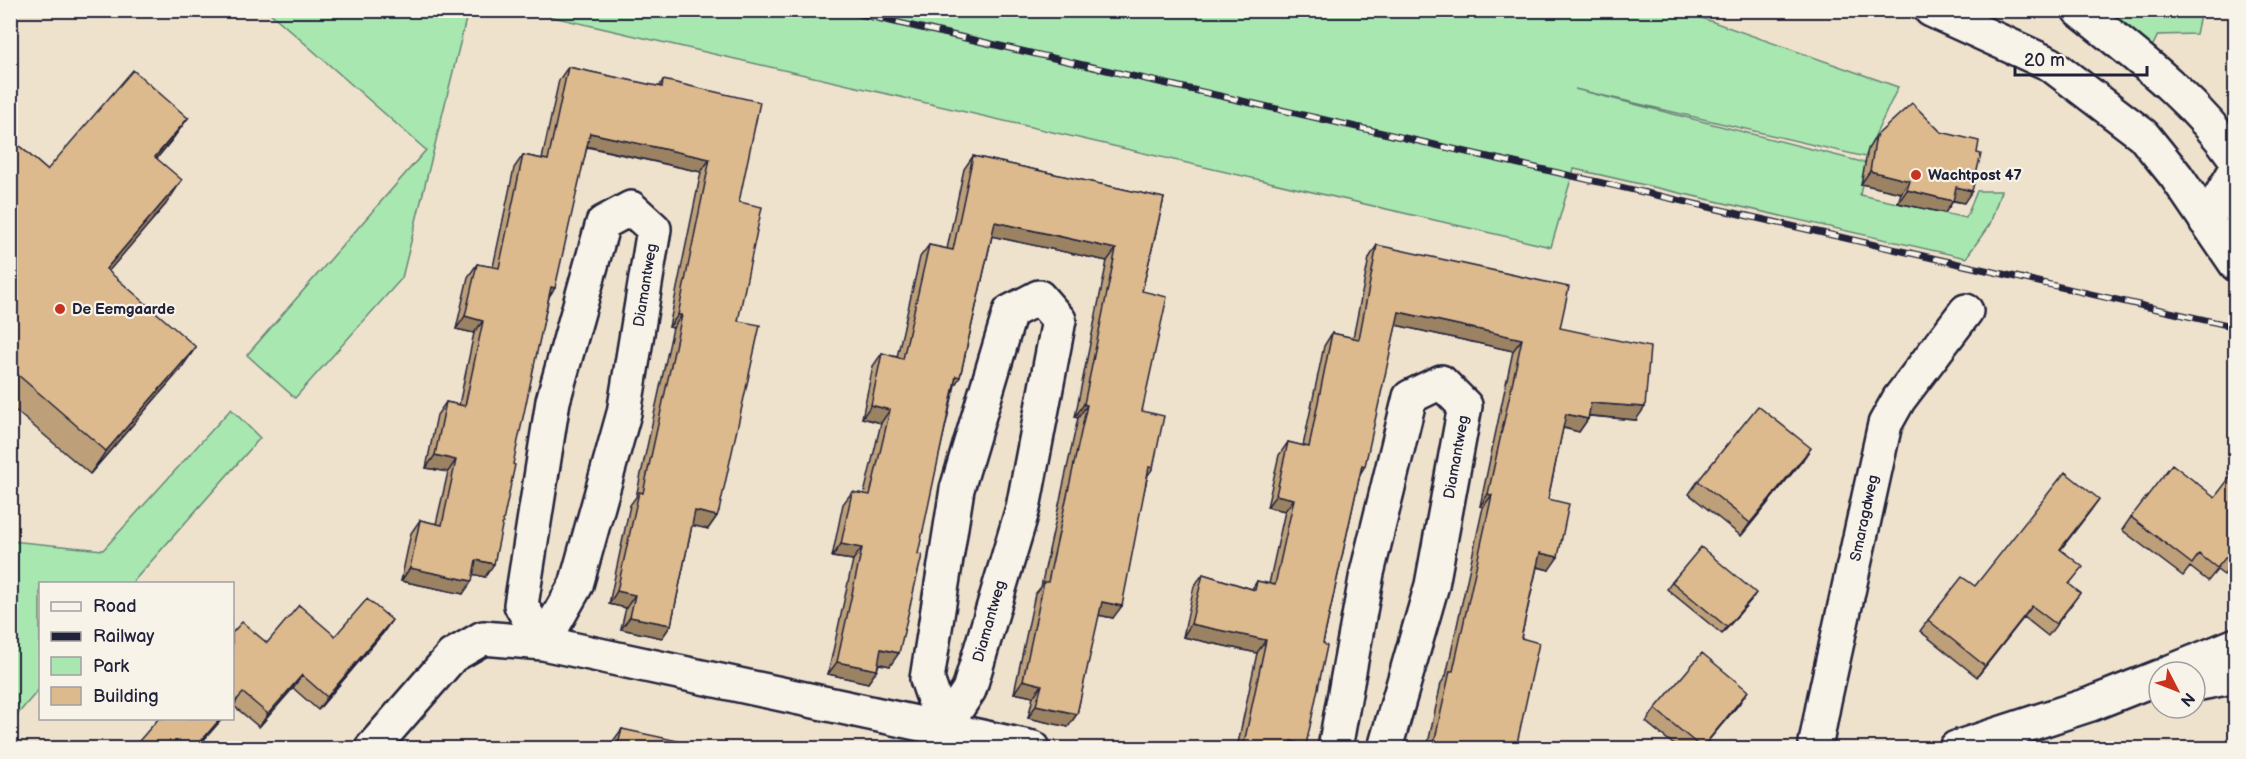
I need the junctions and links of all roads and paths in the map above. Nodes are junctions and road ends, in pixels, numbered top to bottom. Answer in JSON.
{"nodes":[{"id":1,"x":1931,"y":10,"type":"edge"},
{"id":2,"x":2079,"y":10,"type":"edge"},
{"id":3,"x":2235,"y":159,"type":"edge"},
{"id":4,"x":2235,"y":170,"type":"edge"},
{"id":5,"x":2221,"y":220,"type":"edge"},
{"id":6,"x":2235,"y":264,"type":"edge"},
{"id":7,"x":1966,"y":311,"type":"dead end"},
{"id":8,"x":543,"y":643,"type":"junction"},
{"id":9,"x":2235,"y":645,"type":"edge"},
{"id":10,"x":2199,"y":660,"type":"edge"},
{"id":11,"x":2235,"y":676,"type":"edge"},
{"id":12,"x":2147,"y":682,"type":"edge"},
{"id":13,"x":2207,"y":682,"type":"edge"},
{"id":14,"x":2147,"y":693,"type":"edge"},
{"id":15,"x":2091,"y":704,"type":"junction"},
{"id":16,"x":941,"y":738,"type":"edge"},
{"id":17,"x":372,"y":748,"type":"edge"},
{"id":18,"x":1033,"y":748,"type":"edge"},
{"id":19,"x":1335,"y":748,"type":"edge"},
{"id":20,"x":1385,"y":748,"type":"edge"},
{"id":21,"x":1818,"y":748,"type":"edge"},
{"id":22,"x":1956,"y":748,"type":"edge"}],
"edges":[{"from":1,"to":5,"type":"street"},
{"from":2,"to":3,"type":"street"},
{"from":4,"to":5,"type":"street"},
{"from":5,"to":6,"type":"street"},
{"from":7,"to":21,"type":"street","name":"Smaragdweg"},
{"from":8,"to":8,"type":"street","name":"Diamantweg"},
{"from":8,"to":16,"type":"street"},
{"from":8,"to":17,"type":"street"},
{"from":9,"to":10,"type":"street"},
{"from":11,"to":13,"type":"street"},
{"from":12,"to":15,"type":"street"},
{"from":14,"to":15,"type":"street"},
{"from":15,"to":22,"type":"street"},
{"from":16,"to":16,"type":"street","name":"Diamantweg"},
{"from":16,"to":18,"type":"street"},
{"from":19,"to":20,"type":"street","name":"Diamantweg"}]}
